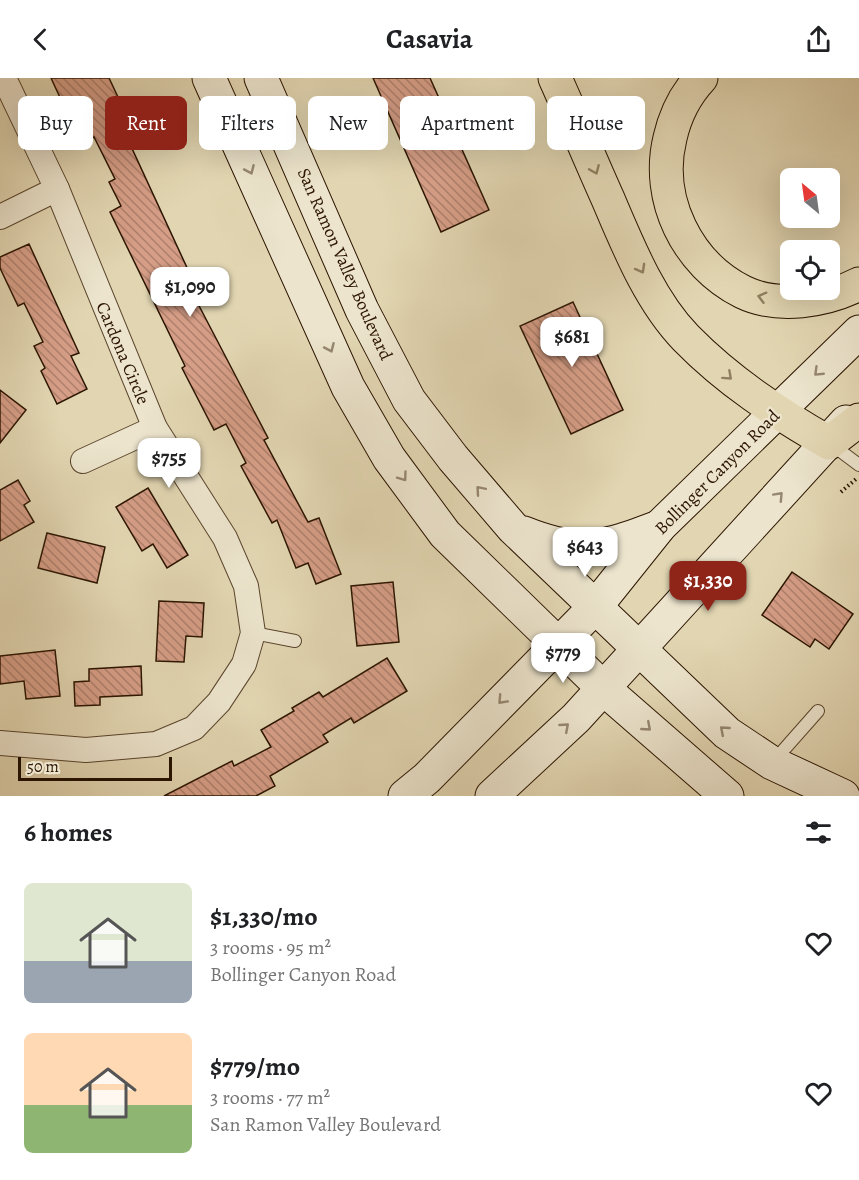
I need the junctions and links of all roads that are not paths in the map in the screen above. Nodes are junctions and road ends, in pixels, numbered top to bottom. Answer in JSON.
{"nodes":[{"id":1,"x":4,"y":78,"type":"edge"},
{"id":2,"x":209,"y":78,"type":"edge"},
{"id":3,"x":261,"y":78,"type":"edge"},
{"id":4,"x":555,"y":78,"type":"edge"},
{"id":5,"x":701,"y":78,"type":"edge"},
{"id":6,"x":57,"y":189,"type":"junction"},
{"id":7,"x":0,"y":217,"type":"edge"},
{"id":8,"x":859,"y":284,"type":"edge"},
{"id":9,"x":859,"y":332,"type":"edge"},
{"id":10,"x":859,"y":407,"type":"edge"},
{"id":11,"x":777,"y":412,"type":"junction"},
{"id":12,"x":859,"y":420,"type":"edge"},
{"id":13,"x":155,"y":428,"type":"junction"},
{"id":14,"x":829,"y":443,"type":"junction"},
{"id":15,"x":83,"y":461,"type":"dead end"},
{"id":16,"x":859,"y":465,"type":"edge"},
{"id":17,"x":660,"y":526,"type":"junction"},
{"id":18,"x":513,"y":528,"type":"junction"},
{"id":19,"x":596,"y":606,"type":"junction"},
{"id":20,"x":253,"y":633,"type":"junction"},
{"id":21,"x":294,"y":641,"type":"dead end"},
{"id":22,"x":558,"y":643,"type":"junction"},
{"id":23,"x":639,"y":650,"type":"junction"},
{"id":24,"x":603,"y":688,"type":"junction"},
{"id":25,"x":818,"y":711,"type":"dead end"},
{"id":26,"x":0,"y":743,"type":"edge"},
{"id":27,"x":772,"y":763,"type":"junction"},
{"id":28,"x":405,"y":796,"type":"edge"},
{"id":29,"x":492,"y":796,"type":"edge"},
{"id":30,"x":727,"y":796,"type":"edge"},
{"id":31,"x":843,"y":796,"type":"edge"}],
"edges":[{"from":1,"to":6,"type":"street","name":"Cardona Circle"},
{"from":2,"to":22,"type":"main road","one_way":true},
{"from":18,"to":3,"type":"main road","name":"San Ramon Valley Boulevard","one_way":true},
{"from":4,"to":11,"type":"highway","one_way":true},
{"from":8,"to":5,"type":"highway","one_way":true},
{"from":6,"to":7,"type":"street"},
{"from":6,"to":13,"type":"street","name":"Cardona Circle"},
{"from":9,"to":11,"type":"main road","name":"Bollinger Canyon Road","one_way":true},
{"from":10,"to":14,"type":"main road"},
{"from":11,"to":14,"type":"highway"},
{"from":11,"to":17,"type":"main road","name":"Bollinger Canyon Road"},
{"from":12,"to":14,"type":"highway"},
{"from":13,"to":15,"type":"street"},
{"from":13,"to":20,"type":"street","name":"Cardona Circle"},
{"from":14,"to":16,"type":"lane"},
{"from":23,"to":14,"type":"main road","one_way":true},
{"from":17,"to":18,"type":"main road"},
{"from":17,"to":19,"type":"main road","name":"Bollinger Canyon Road"},
{"from":18,"to":19,"type":"main road","name":"San Ramon Valley Boulevard"},
{"from":19,"to":22,"type":"main road","name":"Bollinger Canyon Road"},
{"from":19,"to":23,"type":"main road","name":"San Ramon Valley Boulevard"},
{"from":20,"to":21,"type":"lane"},
{"from":20,"to":26,"type":"street","name":"Cardona Circle"},
{"from":22,"to":24,"type":"main road"},
{"from":22,"to":28,"type":"main road","name":"Bollinger Canyon Road","one_way":true},
{"from":23,"to":24,"type":"main road"},
{"from":27,"to":23,"type":"main road","name":"San Ramon Valley Boulevard","one_way":true},
{"from":29,"to":24,"type":"main road","one_way":true},
{"from":24,"to":30,"type":"main road","one_way":true},
{"from":25,"to":27,"type":"lane"},
{"from":27,"to":31,"type":"main road","name":"San Ramon Valley Boulevard"}]}
